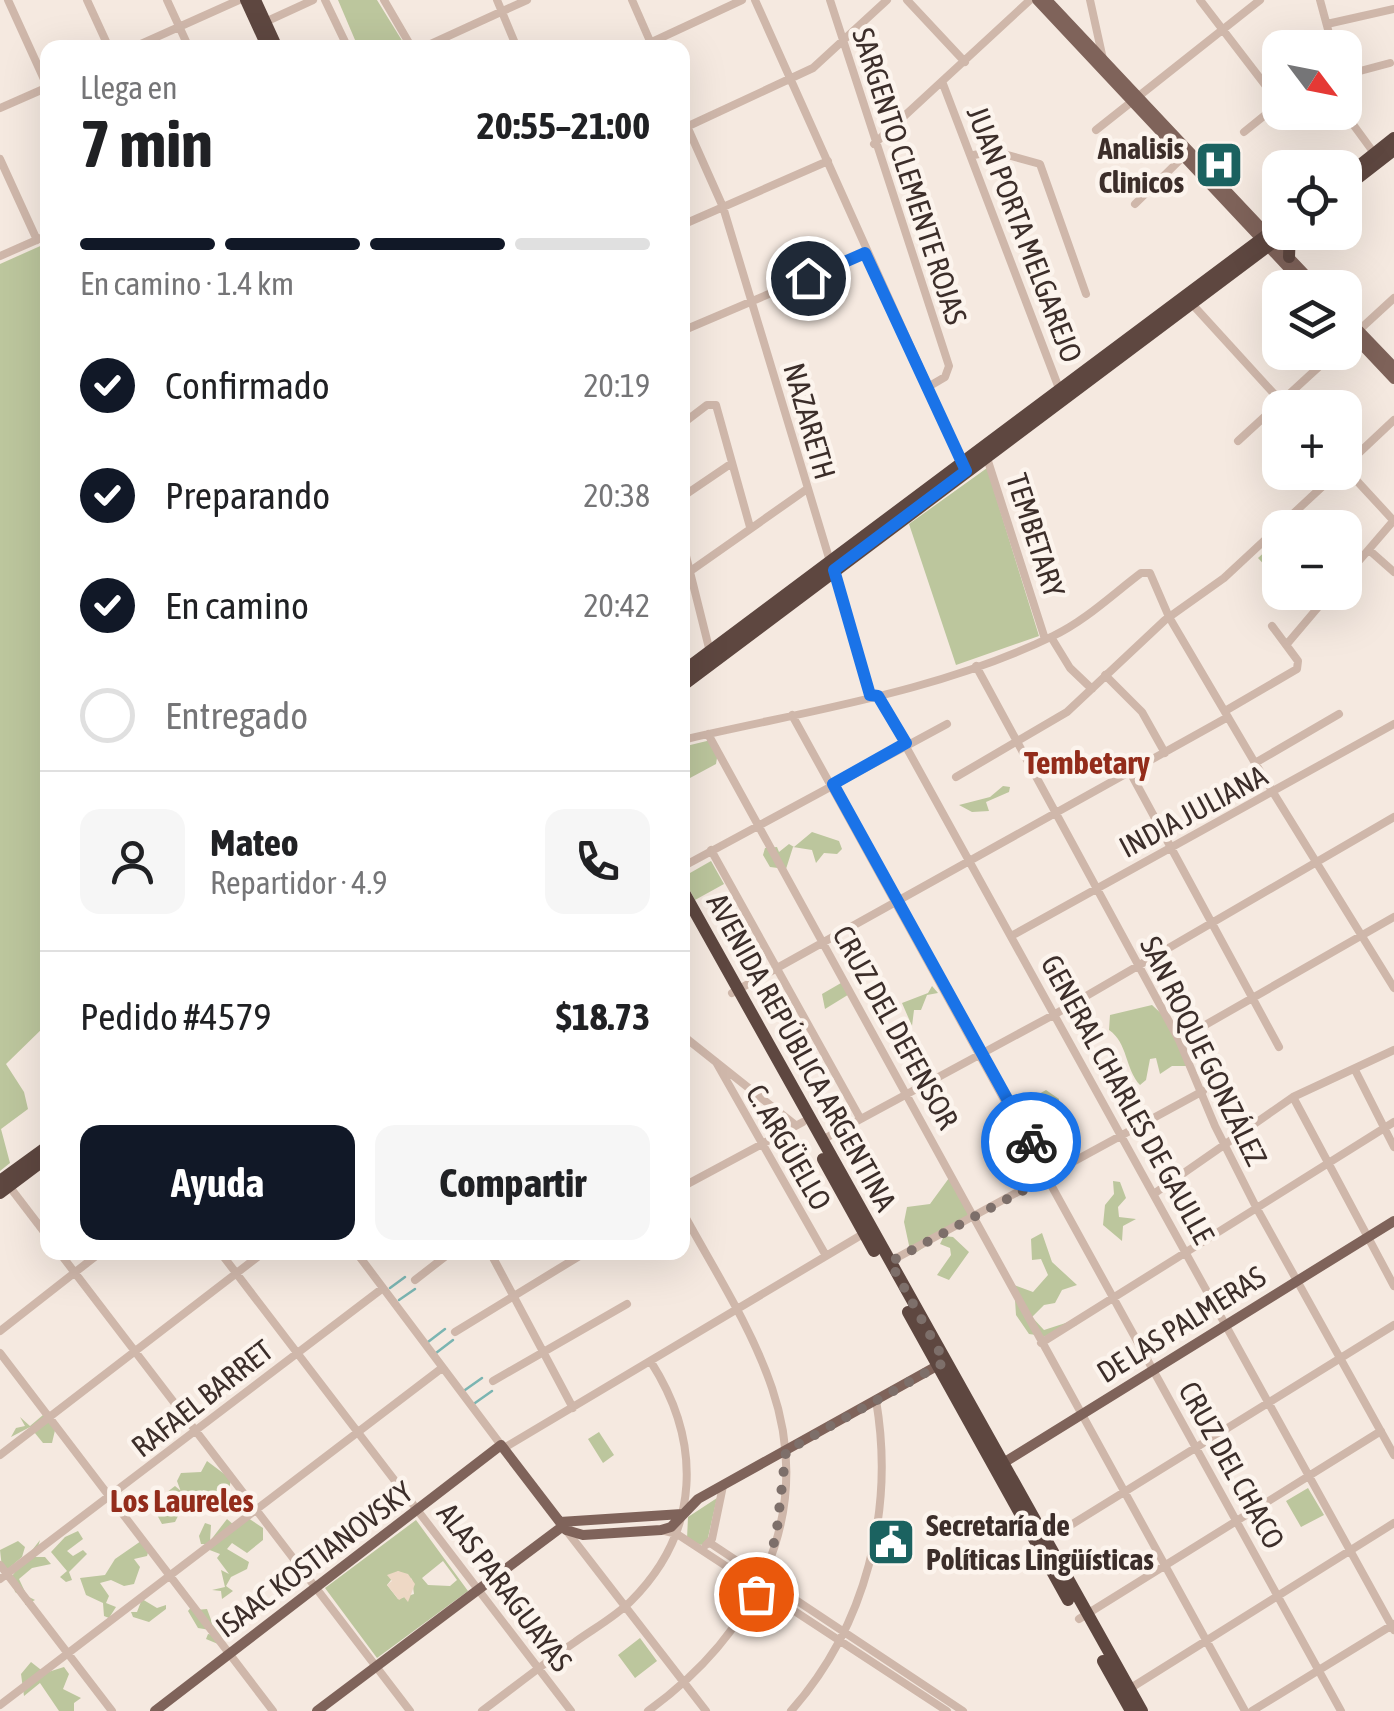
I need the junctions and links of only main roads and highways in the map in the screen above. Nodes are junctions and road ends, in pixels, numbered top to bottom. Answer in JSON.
{"nodes":[{"id":1,"x":242,"y":0,"type":"edge"},
{"id":2,"x":256,"y":0,"type":"edge"},
{"id":3,"x":1034,"y":0,"type":"edge"},
{"id":4,"x":1046,"y":0,"type":"edge"},
{"id":5,"x":262,"y":24,"type":"junction"},
{"id":6,"x":266,"y":40,"type":"edge"},
{"id":7,"x":272,"y":40,"type":"edge"},
{"id":8,"x":1100,"y":63,"type":"junction"},
{"id":9,"x":1394,"y":138,"type":"edge"},
{"id":10,"x":1387,"y":156,"type":"edge"},
{"id":11,"x":1362,"y":168,"type":"edge"},
{"id":12,"x":1362,"y":175,"type":"edge"},
{"id":13,"x":1262,"y":235,"type":"edge"},
{"id":14,"x":1262,"y":245,"type":"edge"},
{"id":15,"x":1262,"y":246,"type":"edge"},
{"id":16,"x":1275,"y":250,"type":"edge"},
{"id":17,"x":1280,"y":250,"type":"edge"},
{"id":18,"x":1289,"y":250,"type":"edge"},
{"id":19,"x":1289,"y":257,"type":"junction"},
{"id":20,"x":1292,"y":270,"type":"edge"},
{"id":21,"x":1301,"y":270,"type":"edge"},
{"id":22,"x":1362,"y":343,"type":"edge"},
{"id":23,"x":1362,"y":346,"type":"edge"},
{"id":24,"x":1111,"y":356,"type":"junction"},
{"id":25,"x":1394,"y":367,"type":"edge"},
{"id":26,"x":1394,"y":379,"type":"edge"},
{"id":27,"x":831,"y":566,"type":"junction"},
{"id":28,"x":690,"y":666,"type":"edge"},
{"id":29,"x":690,"y":680,"type":"edge"},
{"id":30,"x":690,"y":904,"type":"edge"},
{"id":31,"x":690,"y":915,"type":"edge"},
{"id":32,"x":735,"y":991,"type":"junction"},
{"id":33,"x":798,"y":1122,"type":"junction"},
{"id":34,"x":822,"y":1140,"type":"junction"},
{"id":35,"x":40,"y":1153,"type":"edge"},
{"id":36,"x":40,"y":1162,"type":"edge"},
{"id":37,"x":3,"y":1185,"type":"edge"},
{"id":38,"x":1394,"y":1221,"type":"edge"},
{"id":39,"x":868,"y":1231,"type":"junction"},
{"id":40,"x":941,"y":1363,"type":"junction"},
{"id":41,"x":998,"y":1466,"type":"junction"},
{"id":42,"x":682,"y":1514,"type":"junction"},
{"id":43,"x":563,"y":1526,"type":"junction"},
{"id":44,"x":1126,"y":1691,"type":"junction"},
{"id":45,"x":155,"y":1711,"type":"edge"},
{"id":46,"x":317,"y":1711,"type":"edge"},
{"id":47,"x":1132,"y":1711,"type":"edge"},
{"id":48,"x":1142,"y":1711,"type":"edge"}],
"edges":[{"from":1,"to":5,"type":"highway"},
{"from":2,"to":5,"type":"highway"},
{"from":3,"to":8,"type":"main road"},
{"from":4,"to":8,"type":"main road"},
{"from":5,"to":6,"type":"highway"},
{"from":5,"to":7,"type":"highway"},
{"from":8,"to":13,"type":"main road"},
{"from":9,"to":10,"type":"highway"},
{"from":10,"to":11,"type":"highway"},
{"from":10,"to":12,"type":"highway"},
{"from":14,"to":24,"type":"highway"},
{"from":15,"to":24,"type":"highway"},
{"from":16,"to":20,"type":"main road"},
{"from":17,"to":19,"type":"main road"},
{"from":18,"to":19,"type":"highway"},
{"from":19,"to":21,"type":"main road"},
{"from":22,"to":25,"type":"main road"},
{"from":23,"to":26,"type":"main road"},
{"from":24,"to":27,"type":"highway"},
{"from":27,"to":28,"type":"highway"},
{"from":27,"to":29,"type":"highway"},
{"from":30,"to":32,"type":"highway","name":"AVENIDA REPÚBLICA ARGENTINA"},
{"from":31,"to":32,"type":"highway","name":"AVENIDA REPÚBLICA ARGENTINA"},
{"from":32,"to":33,"type":"highway","name":"AVENIDA REPÚBLICA ARGENTINA"},
{"from":32,"to":34,"type":"highway","name":"AVENIDA REPÚBLICA ARGENTINA"},
{"from":33,"to":34,"type":"highway"},
{"from":33,"to":39,"type":"highway","name":"AVENIDA REPÚBLICA ARGENTINA"},
{"from":34,"to":39,"type":"highway","name":"AVENIDA REPÚBLICA ARGENTINA"},
{"from":35,"to":37,"type":"highway"},
{"from":36,"to":37,"type":"highway"},
{"from":38,"to":41,"type":"main road","name":"DE LAS PALMERAS"},
{"from":39,"to":40,"type":"highway","name":"AVENIDA REPÚBLICA ARGENTINA"},
{"from":39,"to":40,"type":"highway","name":"AVENIDA REPÚBLICA ARGENTINA"},
{"from":40,"to":41,"type":"highway","name":"AVENIDA REPÚBLICA ARGENTINA"},
{"from":40,"to":41,"type":"highway","name":"AVENIDA REPÚBLICA ARGENTINA"},
{"from":40,"to":42,"type":"main road"},
{"from":41,"to":44,"type":"highway","name":"AVENIDA REPÚBLICA ARGENTINA"},
{"from":42,"to":43,"type":"main road"},
{"from":42,"to":43,"type":"main road"},
{"from":43,"to":45,"type":"main road","name":"ISAAC KOSTIANOVSKY"},
{"from":43,"to":46,"type":"main road"},
{"from":44,"to":47,"type":"highway","name":"AVENIDA REPÚBLICA ARGENTINA"},
{"from":44,"to":48,"type":"highway","name":"AVENIDA REPÚBLICA ARGENTINA"}]}
